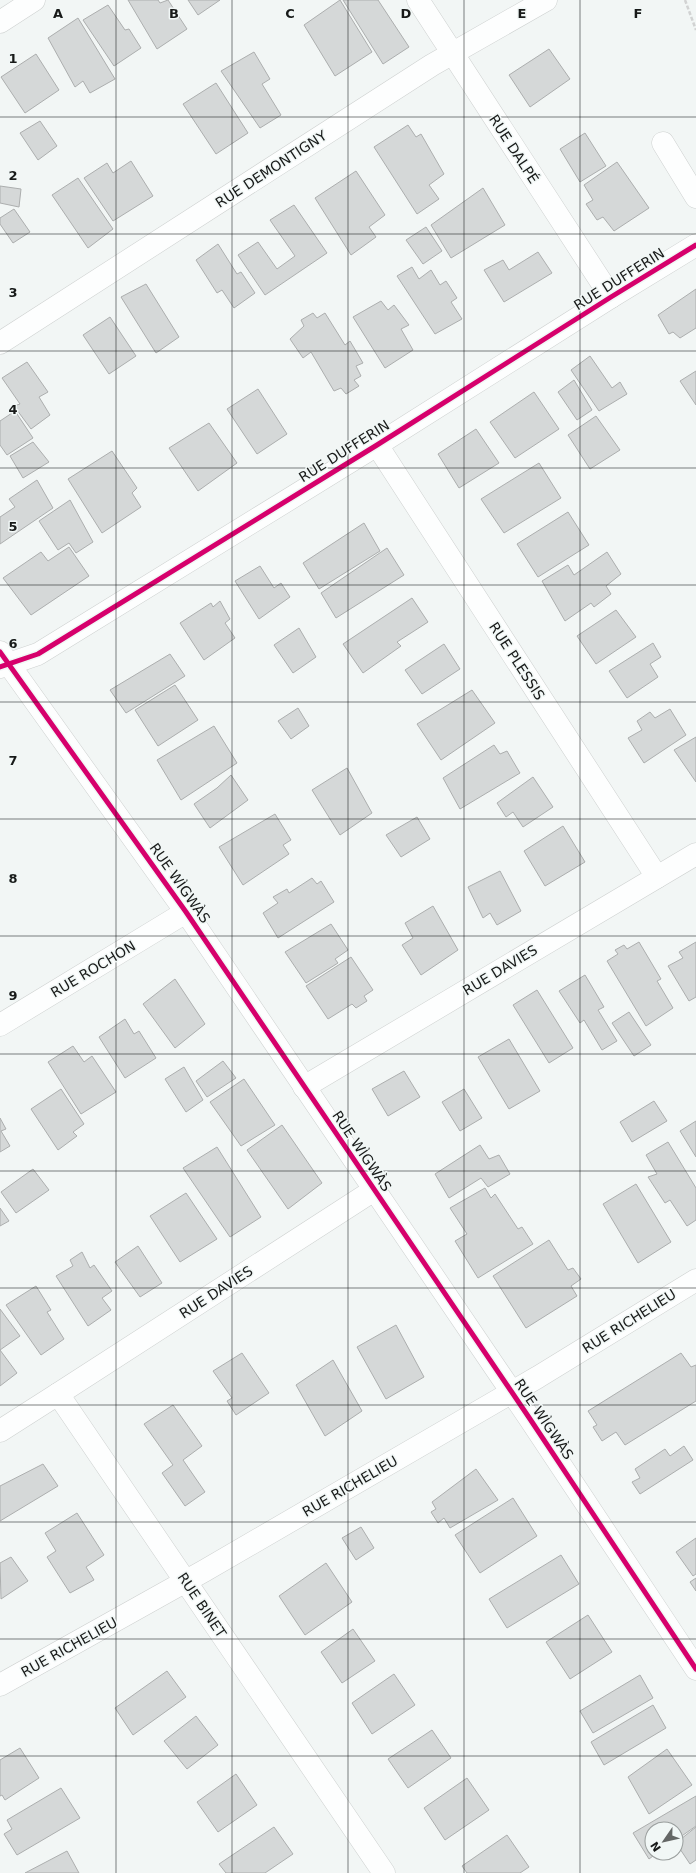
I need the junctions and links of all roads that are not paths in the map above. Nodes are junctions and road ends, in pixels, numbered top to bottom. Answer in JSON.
{"nodes":[{"id":1,"x":34,"y":0,"type":"edge"},
{"id":2,"x":418,"y":0,"type":"edge"},
{"id":3,"x":546,"y":0,"type":"edge"},
{"id":4,"x":0,"y":22,"type":"edge"},
{"id":5,"x":453,"y":53,"type":"junction"},
{"id":6,"x":663,"y":143,"type":"dead end"},
{"id":7,"x":696,"y":197,"type":"edge"},
{"id":8,"x":696,"y":245,"type":"edge"},
{"id":9,"x":611,"y":297,"type":"junction"},
{"id":10,"x":0,"y":343,"type":"edge"},
{"id":11,"x":377,"y":445,"type":"junction"},
{"id":12,"x":3,"y":661,"type":"edge"},
{"id":13,"x":696,"y":854,"type":"edge"},
{"id":14,"x":657,"y":877,"type":"junction"},
{"id":15,"x":186,"y":912,"type":"junction"},
{"id":16,"x":0,"y":1025,"type":"edge"},
{"id":17,"x":304,"y":1087,"type":"junction"},
{"id":18,"x":374,"y":1190,"type":"junction"},
{"id":19,"x":696,"y":1280,"type":"edge"},
{"id":20,"x":512,"y":1392,"type":"junction"},
{"id":21,"x":58,"y":1394,"type":"junction"},
{"id":22,"x":0,"y":1432,"type":"edge"},
{"id":23,"x":186,"y":1581,"type":"junction"},
{"id":24,"x":695,"y":1666,"type":"edge"},
{"id":25,"x":0,"y":1685,"type":"edge"},
{"id":26,"x":384,"y":1873,"type":"edge"}],
"edges":[{"from":1,"to":4,"type":"street"},
{"from":2,"to":5,"type":"street","name":"RUE DALPÉ"},
{"from":3,"to":5,"type":"street","name":"RUE DEMONTIGNY"},
{"from":5,"to":9,"type":"street","name":"RUE DALPÉ"},
{"from":5,"to":10,"type":"street","name":"RUE DEMONTIGNY"},
{"from":6,"to":7,"type":"street"},
{"from":8,"to":9,"type":"street","name":"RUE DUFFERIN"},
{"from":9,"to":11,"type":"street","name":"RUE DUFFERIN"},
{"from":11,"to":12,"type":"street","name":"RUE DUFFERIN"},
{"from":11,"to":14,"type":"street","name":"RUE PLESSIS"},
{"from":12,"to":15,"type":"street","name":"RUE WÌGWÀS"},
{"from":13,"to":14,"type":"street","name":"RUE DAVIES"},
{"from":14,"to":17,"type":"street","name":"RUE DAVIES"},
{"from":15,"to":16,"type":"street","name":"RUE ROCHON"},
{"from":15,"to":17,"type":"street","name":"RUE WÌGWÀS"},
{"from":17,"to":18,"type":"street","name":"RUE WÌGWÀS"},
{"from":18,"to":20,"type":"street","name":"RUE WÌGWÀS"},
{"from":18,"to":21,"type":"street","name":"RUE DAVIES"},
{"from":19,"to":20,"type":"street","name":"RUE RICHELIEU"},
{"from":20,"to":23,"type":"street","name":"RUE RICHELIEU"},
{"from":20,"to":24,"type":"street","name":"RUE WÌGWÀS"},
{"from":21,"to":22,"type":"street"},
{"from":21,"to":23,"type":"street","name":"RUE BINET"},
{"from":23,"to":25,"type":"street","name":"RUE RICHELIEU"},
{"from":23,"to":26,"type":"street","name":"RUE BINET"}]}
